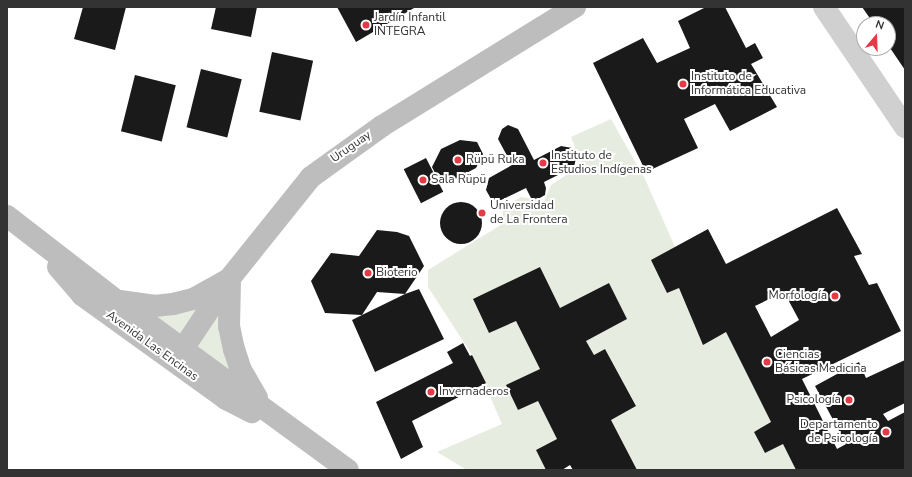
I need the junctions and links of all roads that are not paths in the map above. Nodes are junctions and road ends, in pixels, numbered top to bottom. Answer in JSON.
{"nodes":[{"id":1,"x":574,"y":7,"type":"edge"},
{"id":2,"x":824,"y":7,"type":"edge"},
{"id":3,"x":905,"y":127,"type":"edge"},
{"id":4,"x":7,"y":216,"type":"edge"},
{"id":5,"x":44,"y":244,"type":"junction"},
{"id":6,"x":230,"y":278,"type":"junction"},
{"id":7,"x":117,"y":301,"type":"junction"},
{"id":8,"x":157,"y":349,"type":"junction"},
{"id":9,"x":184,"y":349,"type":"junction"},
{"id":10,"x":192,"y":374,"type":"junction"},
{"id":11,"x":263,"y":407,"type":"junction"},
{"id":12,"x":280,"y":420,"type":"junction"},
{"id":13,"x":348,"y":470,"type":"edge"}],
"edges":[{"from":1,"to":6,"type":"main road","name":"Uruguay"},
{"from":2,"to":3,"type":"street"},
{"from":4,"to":5,"type":"main road","name":"Avenida Las Encinas"},
{"from":5,"to":7,"type":"main road","name":"Avenida Las Encinas"},
{"from":5,"to":8,"type":"main road","name":"Avenida Las Encinas"},
{"from":6,"to":7,"type":"main road"},
{"from":6,"to":9,"type":"main road","name":"Uruguay"},
{"from":6,"to":11,"type":"main road"},
{"from":7,"to":9,"type":"main road","name":"Avenida Las Encinas"},
{"from":8,"to":9,"type":"main road"},
{"from":8,"to":10,"type":"main road","name":"Avenida Las Encinas"},
{"from":9,"to":10,"type":"main road"},
{"from":9,"to":11,"type":"main road","name":"Avenida Las Encinas"},
{"from":10,"to":12,"type":"main road","name":"Avenida Las Encinas"},
{"from":11,"to":12,"type":"main road","name":"Avenida Las Encinas"},
{"from":12,"to":13,"type":"main road","name":"Avenida Las Encinas"}]}
